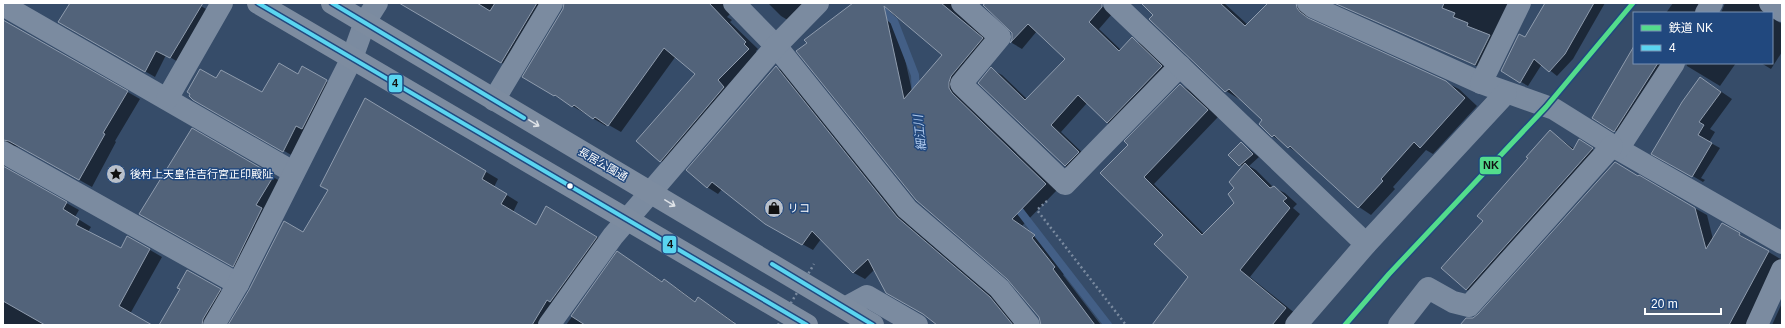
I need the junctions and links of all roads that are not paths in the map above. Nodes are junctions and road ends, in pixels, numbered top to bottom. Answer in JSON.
{"nodes":[{"id":1,"x":222,"y":3,"type":"edge"},
{"id":2,"x":258,"y":3,"type":"edge"},
{"id":3,"x":332,"y":3,"type":"edge"},
{"id":4,"x":377,"y":3,"type":"edge"},
{"id":5,"x":552,"y":3,"type":"edge"},
{"id":6,"x":734,"y":3,"type":"edge"},
{"id":7,"x":818,"y":3,"type":"edge"},
{"id":8,"x":962,"y":3,"type":"edge"},
{"id":9,"x":1114,"y":3,"type":"edge"},
{"id":10,"x":1308,"y":3,"type":"edge"},
{"id":11,"x":1520,"y":3,"type":"edge"},
{"id":12,"x":1712,"y":3,"type":"edge"},
{"id":13,"x":1770,"y":3,"type":"edge"},
{"id":14,"x":3,"y":5,"type":"edge"},
{"id":15,"x":1782,"y":11,"type":"edge"},
{"id":16,"x":1707,"y":12,"type":"edge"},
{"id":17,"x":365,"y":22,"type":"junction"},
{"id":18,"x":776,"y":46,"type":"junction"},
{"id":19,"x":352,"y":58,"type":"junction"},
{"id":20,"x":1673,"y":64,"type":"edge"},
{"id":21,"x":1180,"y":66,"type":"junction"},
{"id":22,"x":1481,"y":83,"type":"junction"},
{"id":23,"x":1506,"y":93,"type":"junction"},
{"id":24,"x":167,"y":100,"type":"junction"},
{"id":25,"x":494,"y":100,"type":"junction"},
{"id":26,"x":1615,"y":147,"type":"junction"},
{"id":27,"x":3,"y":152,"type":"edge"},
{"id":28,"x":293,"y":172,"type":"junction"},
{"id":29,"x":651,"y":192,"type":"junction"},
{"id":30,"x":627,"y":219,"type":"junction"},
{"id":31,"x":1782,"y":243,"type":"edge"},
{"id":32,"x":1366,"y":244,"type":"junction"},
{"id":33,"x":1782,"y":270,"type":"edge"},
{"id":34,"x":238,"y":284,"type":"junction"},
{"id":35,"x":845,"y":308,"type":"junction"},
{"id":36,"x":214,"y":325,"type":"edge"},
{"id":37,"x":549,"y":325,"type":"edge"},
{"id":38,"x":807,"y":325,"type":"edge"},
{"id":39,"x":873,"y":325,"type":"edge"},
{"id":40,"x":917,"y":325,"type":"edge"},
{"id":41,"x":1029,"y":325,"type":"edge"},
{"id":42,"x":1296,"y":325,"type":"edge"},
{"id":43,"x":1399,"y":325,"type":"edge"},
{"id":44,"x":1757,"y":325,"type":"edge"}],
"edges":[{"from":1,"to":24,"type":"street"},
{"from":2,"to":19,"type":"highway"},
{"from":3,"to":17,"type":"highway","name":"長居公園通"},
{"from":4,"to":17,"type":"street"},
{"from":5,"to":25,"type":"street"},
{"from":6,"to":18,"type":"street"},
{"from":7,"to":18,"type":"street"},
{"from":8,"to":21,"type":"street"},
{"from":9,"to":21,"type":"street"},
{"from":10,"to":22,"type":"street"},
{"from":11,"to":22,"type":"street"},
{"from":12,"to":16,"type":"street"},
{"from":13,"to":15,"type":"street"},
{"from":14,"to":24,"type":"street"},
{"from":17,"to":19,"type":"street"},
{"from":17,"to":25,"type":"highway","name":"長居公園通"},
{"from":18,"to":29,"type":"street"},
{"from":18,"to":41,"type":"street"},
{"from":19,"to":28,"type":"street"},
{"from":19,"to":30,"type":"highway"},
{"from":20,"to":26,"type":"street"},
{"from":21,"to":32,"type":"street"},
{"from":22,"to":23,"type":"street"},
{"from":23,"to":26,"type":"street"},
{"from":23,"to":32,"type":"street"},
{"from":24,"to":28,"type":"street"},
{"from":25,"to":29,"type":"highway","name":"長居公園通","one_way":true},
{"from":26,"to":31,"type":"street"},
{"from":26,"to":43,"type":"street"},
{"from":27,"to":34,"type":"street"},
{"from":28,"to":34,"type":"street"},
{"from":29,"to":30,"type":"street"},
{"from":29,"to":35,"type":"highway","name":"長居公園通","one_way":true},
{"from":30,"to":37,"type":"street"},
{"from":30,"to":38,"type":"highway"},
{"from":32,"to":42,"type":"street"},
{"from":33,"to":44,"type":"street"},
{"from":34,"to":36,"type":"street"},
{"from":35,"to":39,"type":"highway","name":"長居公園通"},
{"from":35,"to":40,"type":"street"}]}
